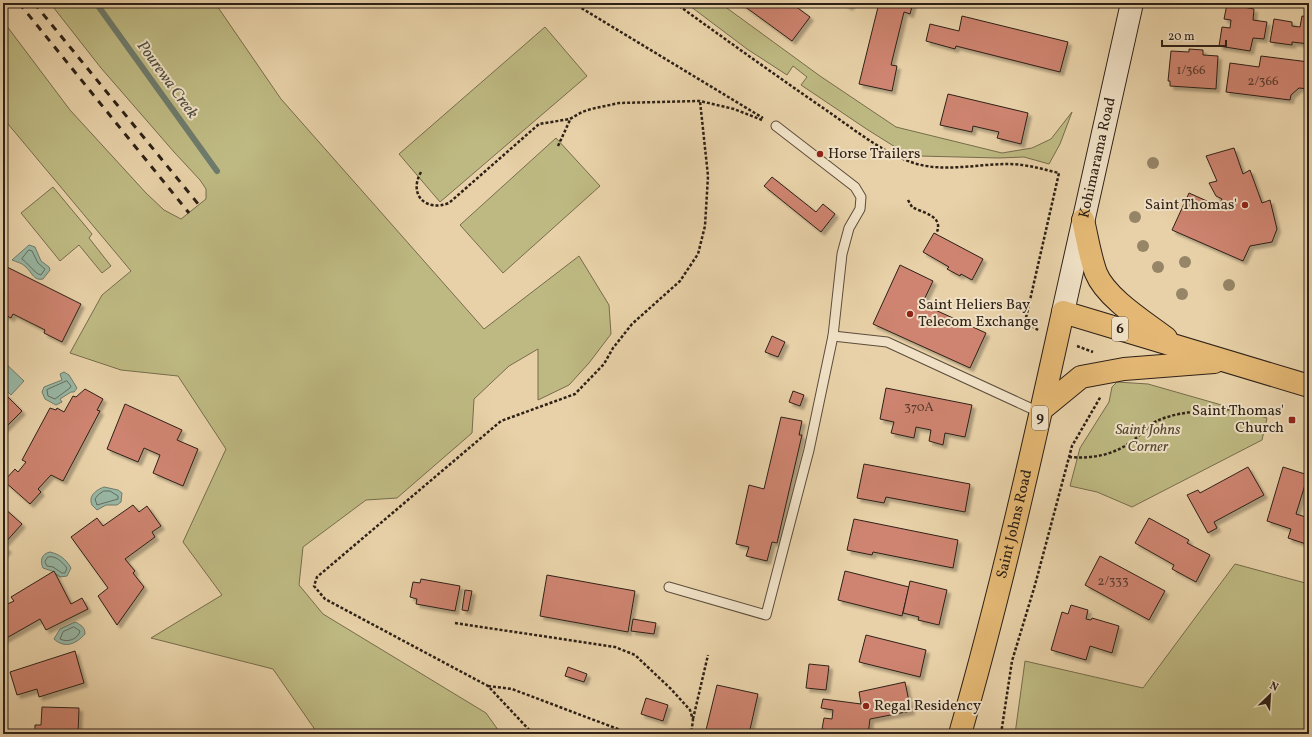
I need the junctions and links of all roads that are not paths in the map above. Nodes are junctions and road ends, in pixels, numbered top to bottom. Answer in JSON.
{"nodes":[{"id":1,"x":1132,"y":3,"type":"edge"},
{"id":2,"x":776,"y":126,"type":"road end"},
{"id":3,"x":1083,"y":220,"type":"junction"},
{"id":4,"x":1063,"y":312,"type":"junction"},
{"id":5,"x":833,"y":336,"type":"junction"},
{"id":6,"x":1177,"y":346,"type":"junction"},
{"id":7,"x":1227,"y":361,"type":"junction"},
{"id":8,"x":1309,"y":386,"type":"edge"},
{"id":9,"x":1042,"y":411,"type":"junction"},
{"id":10,"x":669,"y":587,"type":"dead end"},
{"id":11,"x":960,"y":734,"type":"edge"}],
"edges":[{"from":1,"to":3,"type":"main road","name":"Kohimarama Road"},
{"from":2,"to":5,"type":"lane"},
{"from":3,"to":4,"type":"main road","name":"Kohimarama Road"},
{"from":3,"to":6,"type":"main road"},
{"from":4,"to":6,"type":"main road","number":"6"},
{"from":4,"to":9,"type":"main road","name":"Saint Johns Road","number":"9"},
{"from":5,"to":9,"type":"lane"},
{"from":5,"to":10,"type":"lane"},
{"from":6,"to":7,"type":"main road","number":"6"},
{"from":7,"to":8,"type":"main road","number":"6"},
{"from":7,"to":9,"type":"main road"},
{"from":9,"to":11,"type":"main road","name":"Saint Johns Road","number":"9"}]}
